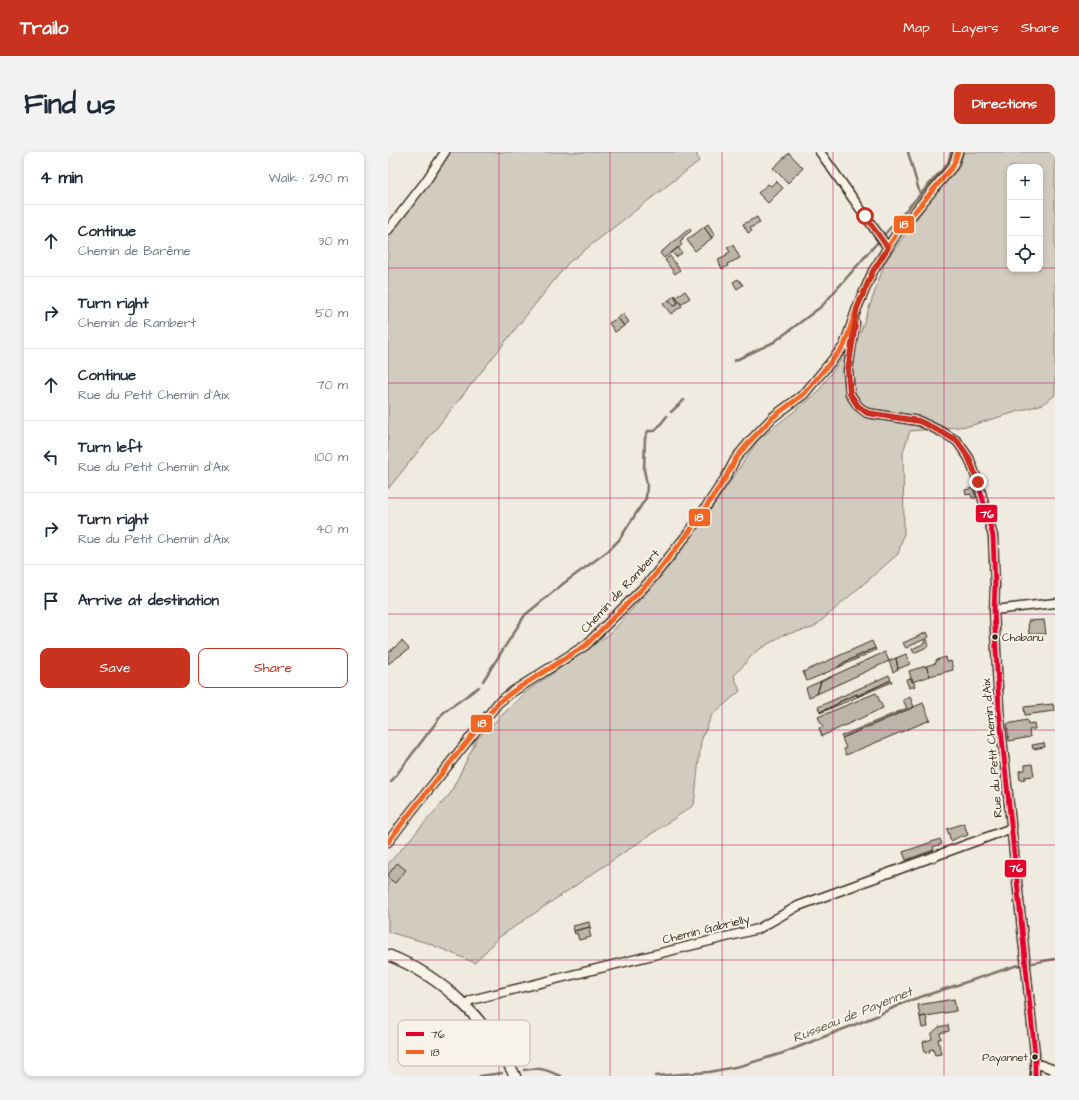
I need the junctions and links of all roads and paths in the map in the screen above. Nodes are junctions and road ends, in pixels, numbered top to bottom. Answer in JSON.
{"nodes":[{"id":1,"x":445,"y":152,"type":"edge"},
{"id":2,"x":820,"y":152,"type":"edge"},
{"id":3,"x":958,"y":152,"type":"edge"},
{"id":4,"x":388,"y":230,"type":"edge"},
{"id":5,"x":888,"y":248,"type":"junction"},
{"id":6,"x":857,"y":308,"type":"junction"},
{"id":7,"x":1055,"y":603,"type":"edge"},
{"id":8,"x":994,"y":610,"type":"junction"},
{"id":9,"x":1012,"y":828,"type":"junction"},
{"id":10,"x":388,"y":842,"type":"edge"},
{"id":11,"x":388,"y":955,"type":"edge"},
{"id":12,"x":465,"y":1004,"type":"junction"},
{"id":13,"x":478,"y":1020,"type":"edge"},
{"id":14,"x":1035,"y":1063,"type":"junction"},
{"id":15,"x":510,"y":1066,"type":"edge"},
{"id":16,"x":1055,"y":1070,"type":"edge"},
{"id":17,"x":515,"y":1076,"type":"edge"},
{"id":18,"x":1035,"y":1076,"type":"edge"}],
"edges":[{"from":1,"to":4,"type":"street"},
{"from":2,"to":5,"type":"street"},
{"from":3,"to":5,"type":"street","name":"Chemin de Rambert"},
{"from":5,"to":6,"type":"street","name":"Chemin de Rambert"},
{"from":6,"to":8,"type":"street","name":"Rue du Petit Chemin d'Aix"},
{"from":6,"to":10,"type":"street","name":"Chemin de Rambert"},
{"from":7,"to":8,"type":"street"},
{"from":8,"to":9,"type":"street","name":"Rue du Petit Chemin d'Aix"},
{"from":9,"to":12,"type":"street","name":"Chemin Gabrielly"},
{"from":9,"to":14,"type":"street","name":"Rue du Petit Chemin d'Aix"},
{"from":11,"to":12,"type":"main road"},
{"from":12,"to":13,"type":"main road"},
{"from":14,"to":16,"type":"street"},
{"from":14,"to":18,"type":"street","name":"Rue du Petit Chemin d'Aix"},
{"from":15,"to":17,"type":"main road"}]}
